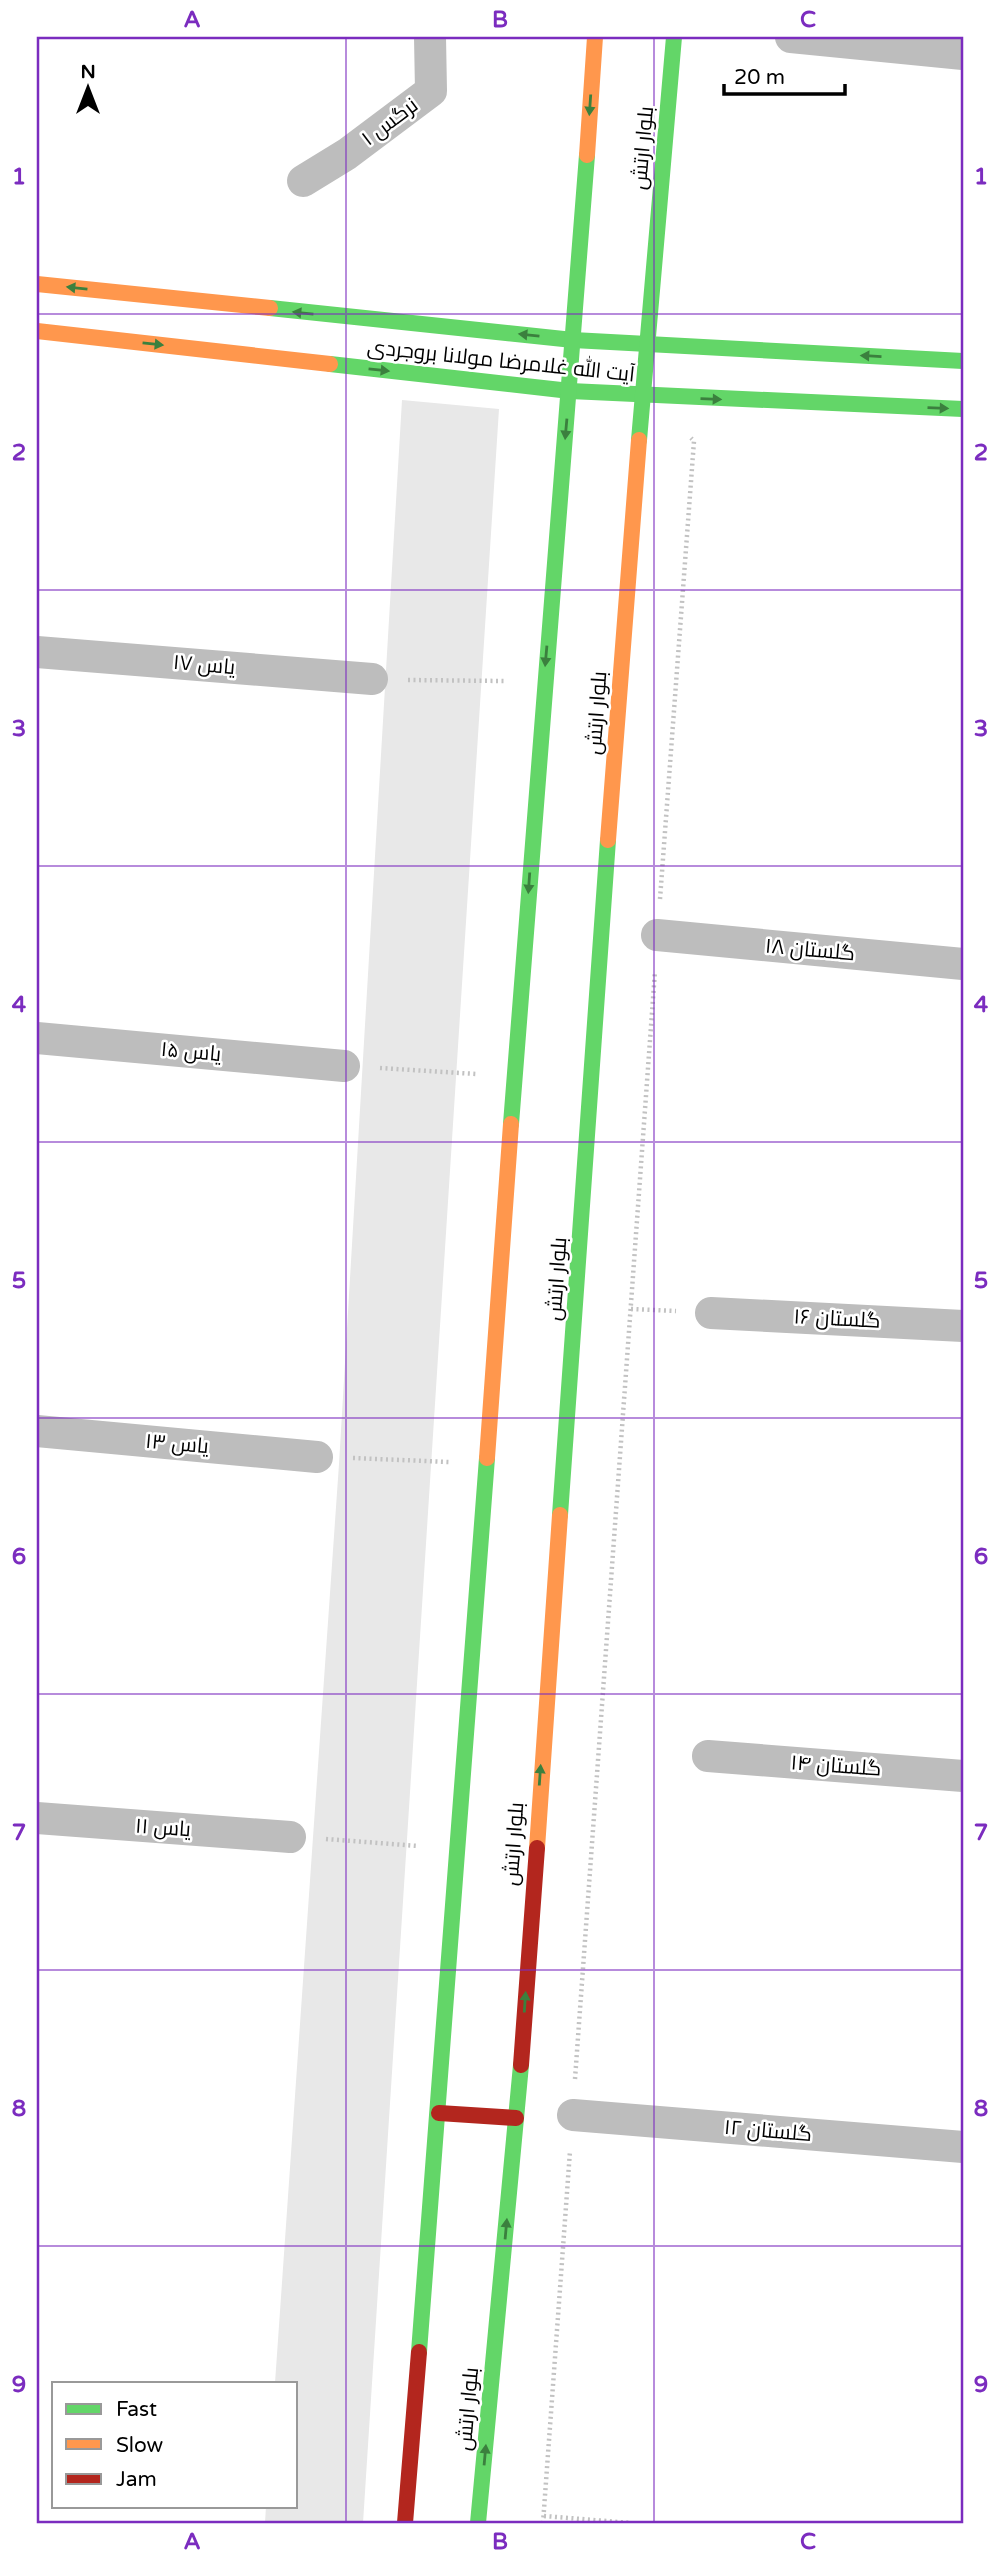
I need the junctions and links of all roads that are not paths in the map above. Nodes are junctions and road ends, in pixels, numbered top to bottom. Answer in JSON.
{"nodes":[{"id":1,"x":430,"y":37,"type":"edge"},
{"id":2,"x":595,"y":37,"type":"edge"},
{"id":3,"x":674,"y":37,"type":"edge"},
{"id":4,"x":791,"y":37,"type":"edge"},
{"id":5,"x":963,"y":54,"type":"edge"},
{"id":6,"x":303,"y":181,"type":"dead end"},
{"id":7,"x":37,"y":284,"type":"edge"},
{"id":8,"x":37,"y":331,"type":"edge"},
{"id":9,"x":573,"y":340,"type":"junction"},
{"id":10,"x":646,"y":345,"type":"junction"},
{"id":11,"x":963,"y":361,"type":"edge"},
{"id":12,"x":570,"y":391,"type":"junction"},
{"id":13,"x":643,"y":396,"type":"junction"},
{"id":14,"x":963,"y":409,"type":"edge"},
{"id":15,"x":37,"y":652,"type":"edge"},
{"id":16,"x":372,"y":679,"type":"road end"},
{"id":17,"x":657,"y":936,"type":"road end"},
{"id":18,"x":963,"y":964,"type":"edge"},
{"id":19,"x":37,"y":1038,"type":"edge"},
{"id":20,"x":344,"y":1066,"type":"road end"},
{"id":21,"x":711,"y":1313,"type":"road end"},
{"id":22,"x":963,"y":1326,"type":"edge"},
{"id":23,"x":37,"y":1431,"type":"edge"},
{"id":24,"x":317,"y":1457,"type":"road end"},
{"id":25,"x":708,"y":1756,"type":"dead end"},
{"id":26,"x":963,"y":1776,"type":"edge"},
{"id":27,"x":37,"y":1818,"type":"edge"},
{"id":28,"x":290,"y":1837,"type":"road end"},
{"id":29,"x":439,"y":2113,"type":"junction"},
{"id":30,"x":573,"y":2115,"type":"road end"},
{"id":31,"x":516,"y":2118,"type":"junction"},
{"id":32,"x":963,"y":2147,"type":"edge"},
{"id":33,"x":405,"y":2523,"type":"edge"},
{"id":34,"x":478,"y":2523,"type":"edge"}],
"edges":[{"from":1,"to":6,"type":"street","name":"نرگس ۱"},
{"from":2,"to":9,"type":"main road","one_way":true},
{"from":3,"to":10,"type":"main road","name":"بلوار ارتش"},
{"from":4,"to":5,"type":"street"},
{"from":9,"to":7,"type":"main road","name":"آیت الله غلامرضا مولانا بروجردی","one_way":true},
{"from":8,"to":12,"type":"main road","name":"آیت الله غلامرضا مولانا بروجردی","one_way":true},
{"from":9,"to":10,"type":"main road","name":"آیت الله غلامرضا مولانا بروجردی"},
{"from":9,"to":12,"type":"main road"},
{"from":11,"to":10,"type":"main road","name":"آیت الله غلامرضا مولانا بروجردی","one_way":true},
{"from":10,"to":13,"type":"main road","name":"بلوار ارتش"},
{"from":12,"to":13,"type":"main road","name":"آیت الله غلامرضا مولانا بروجردی"},
{"from":12,"to":29,"type":"main road","one_way":true},
{"from":13,"to":14,"type":"main road","name":"آیت الله غلامرضا مولانا بروجردی","one_way":true},
{"from":31,"to":13,"type":"main road","name":"بلوار ارتش","one_way":true},
{"from":15,"to":16,"type":"street","name":"یاس ۱۷"},
{"from":17,"to":18,"type":"street","name":"گلستان ۱۸"},
{"from":19,"to":20,"type":"street","name":"یاس ۱۵"},
{"from":21,"to":22,"type":"street","name":"گلستان ۱۶"},
{"from":23,"to":24,"type":"street","name":"یاس ۱۳"},
{"from":25,"to":26,"type":"street","name":"گلستان ۱۴"},
{"from":27,"to":28,"type":"street","name":"یاس ۱۱"},
{"from":29,"to":31,"type":"main road"},
{"from":29,"to":33,"type":"main road"},
{"from":30,"to":32,"type":"street","name":"گلستان ۱۲"},
{"from":34,"to":31,"type":"main road","name":"بلوار ارتش","one_way":true}]}
